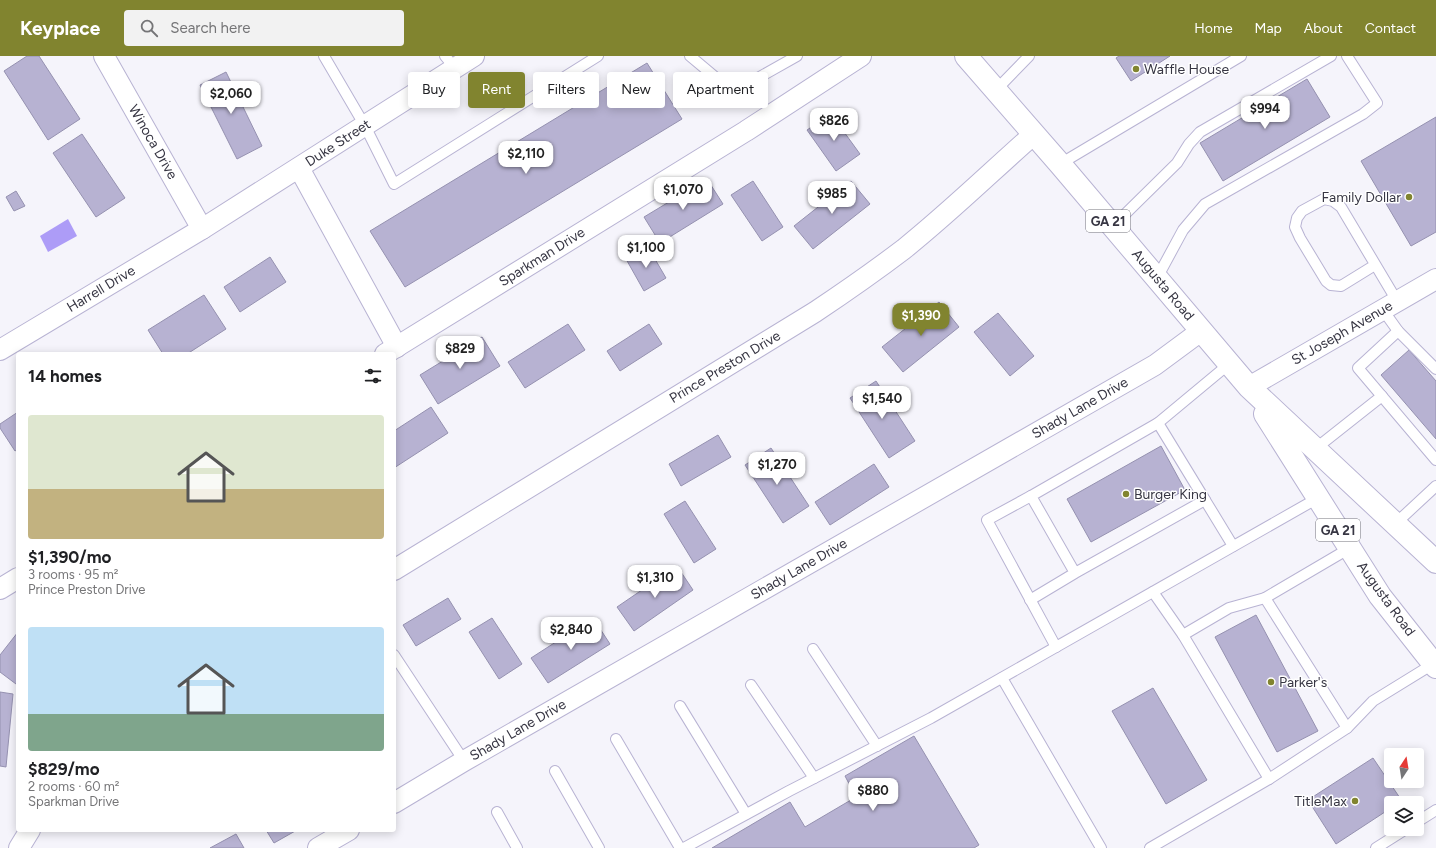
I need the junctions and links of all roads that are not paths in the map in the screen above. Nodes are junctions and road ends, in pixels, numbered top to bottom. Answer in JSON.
{"nodes":[{"id":1,"x":104,"y":56,"type":"edge"},
{"id":2,"x":324,"y":56,"type":"edge"},
{"id":3,"x":474,"y":56,"type":"edge"},
{"id":4,"x":598,"y":56,"type":"edge"},
{"id":5,"x":690,"y":56,"type":"edge"},
{"id":6,"x":797,"y":56,"type":"edge"},
{"id":7,"x":860,"y":56,"type":"edge"},
{"id":8,"x":966,"y":56,"type":"edge"},
{"id":9,"x":1029,"y":56,"type":"edge"},
{"id":10,"x":1242,"y":56,"type":"edge"},
{"id":11,"x":1331,"y":56,"type":"edge"},
{"id":12,"x":1347,"y":56,"type":"edge"},
{"id":13,"x":450,"y":62,"type":"edge"},
{"id":14,"x":996,"y":90,"type":"junction"},
{"id":15,"x":365,"y":126,"type":"junction"},
{"id":16,"x":1034,"y":134,"type":"junction"},
{"id":17,"x":1060,"y":164,"type":"junction"},
{"id":18,"x":299,"y":168,"type":"junction"},
{"id":19,"x":1113,"y":226,"type":"junction"},
{"id":20,"x":202,"y":229,"type":"junction"},
{"id":21,"x":1375,"y":265,"type":"junction"},
{"id":22,"x":1157,"y":278,"type":"junction"},
{"id":23,"x":1436,"y":279,"type":"edge"},
{"id":24,"x":1390,"y":305,"type":"junction"},
{"id":25,"x":1202,"y":331,"type":"junction"},
{"id":26,"x":1398,"y":331,"type":"junction"},
{"id":27,"x":0,"y":350,"type":"edge"},
{"id":28,"x":391,"y":351,"type":"edge"},
{"id":29,"x":1229,"y":364,"type":"junction"},
{"id":30,"x":1436,"y":369,"type":"edge"},
{"id":31,"x":1249,"y":387,"type":"junction"},
{"id":32,"x":1382,"y":396,"type":"junction"},
{"id":33,"x":1158,"y":423,"type":"junction"},
{"id":34,"x":1315,"y":449,"type":"junction"},
{"id":35,"x":1436,"y":460,"type":"edge"},
{"id":36,"x":1436,"y":486,"type":"edge"},
{"id":37,"x":1031,"y":496,"type":"junction"},
{"id":38,"x":1318,"y":498,"type":"junction"},
{"id":39,"x":1205,"y":500,"type":"junction"},
{"id":40,"x":1395,"y":524,"type":"junction"},
{"id":41,"x":1233,"y":546,"type":"junction"},
{"id":42,"x":1350,"y":548,"type":"junction"},
{"id":43,"x":1436,"y":562,"type":"edge"},
{"id":44,"x":396,"y":569,"type":"edge"},
{"id":45,"x":1074,"y":573,"type":"junction"},
{"id":46,"x":16,"y":579,"type":"edge"},
{"id":47,"x":0,"y":589,"type":"edge"},
{"id":48,"x":1154,"y":592,"type":"junction"},
{"id":49,"x":1265,"y":598,"type":"junction"},
{"id":50,"x":1030,"y":600,"type":"junction"},
{"id":51,"x":1183,"y":635,"type":"junction"},
{"id":52,"x":1056,"y":648,"type":"junction"},
{"id":53,"x":813,"y":649,"type":"dead end"},
{"id":54,"x":396,"y":658,"type":"edge"},
{"id":55,"x":1435,"y":665,"type":"edge"},
{"id":56,"x":1002,"y":678,"type":"junction"},
{"id":57,"x":751,"y":685,"type":"dead end"},
{"id":58,"x":680,"y":706,"type":"dead end"},
{"id":59,"x":1347,"y":728,"type":"junction"},
{"id":60,"x":616,"y":739,"type":"dead end"},
{"id":61,"x":877,"y":746,"type":"junction"},
{"id":62,"x":464,"y":761,"type":"junction"},
{"id":63,"x":556,"y":771,"type":"dead end"},
{"id":64,"x":814,"y":778,"type":"junction"},
{"id":65,"x":1269,"y":779,"type":"junction"},
{"id":66,"x":396,"y":802,"type":"edge"},
{"id":67,"x":1436,"y":810,"type":"edge"},
{"id":68,"x":497,"y":812,"type":"dead end"},
{"id":69,"x":746,"y":814,"type":"junction"},
{"id":70,"x":1424,"y":818,"type":"edge"},
{"id":71,"x":29,"y":832,"type":"edge"},
{"id":72,"x":346,"y":832,"type":"edge"},
{"id":73,"x":1395,"y":836,"type":"edge"},
{"id":74,"x":19,"y":848,"type":"edge"},
{"id":75,"x":318,"y":848,"type":"edge"},
{"id":76,"x":517,"y":848,"type":"edge"},
{"id":77,"x":599,"y":848,"type":"edge"},
{"id":78,"x":680,"y":848,"type":"edge"},
{"id":79,"x":684,"y":848,"type":"edge"},
{"id":80,"x":1101,"y":848,"type":"edge"},
{"id":81,"x":1150,"y":848,"type":"edge"},
{"id":82,"x":1376,"y":848,"type":"edge"}],
"edges":[{"from":1,"to":20,"type":"street","name":"Winoca Drive"},
{"from":2,"to":15,"type":"lane"},
{"from":3,"to":13,"type":"street","name":"Duke Street"},
{"from":4,"to":15,"type":"lane"},
{"from":5,"to":6,"type":"lane"},
{"from":7,"to":28,"type":"street","name":"Sparkman Drive"},
{"from":8,"to":14,"type":"highway","name":"Augusta Road","number":"GA 21"},
{"from":9,"to":14,"type":"lane"},
{"from":10,"to":17,"type":"lane"},
{"from":11,"to":19,"type":"lane"},
{"from":12,"to":22,"type":"lane"},
{"from":13,"to":15,"type":"street","name":"Duke Street"},
{"from":14,"to":16,"type":"highway","name":"Augusta Road","number":"GA 21"},
{"from":15,"to":18,"type":"street","name":"Duke Street"},
{"from":16,"to":17,"type":"highway","name":"Augusta Road","number":"GA 21"},
{"from":16,"to":44,"type":"street","name":"Prince Preston Drive"},
{"from":17,"to":19,"type":"highway","name":"Augusta Road","number":"GA 21"},
{"from":18,"to":20,"type":"street","name":"Duke Street"},
{"from":18,"to":28,"type":"street"},
{"from":19,"to":22,"type":"highway","name":"Augusta Road","number":"GA 21"},
{"from":20,"to":27,"type":"street","name":"Harrell Drive"},
{"from":21,"to":21,"type":"lane"},
{"from":21,"to":24,"type":"lane"},
{"from":22,"to":25,"type":"highway","name":"Augusta Road","number":"GA 21"},
{"from":23,"to":24,"type":"street","name":"St Joseph Avenue"},
{"from":24,"to":26,"type":"lane"},
{"from":24,"to":31,"type":"street","name":"St Joseph Avenue"},
{"from":25,"to":29,"type":"highway","name":"Augusta Road","number":"GA 21"},
{"from":25,"to":62,"type":"street","name":"Shady Lane Drive"},
{"from":26,"to":30,"type":"lane"},
{"from":26,"to":32,"type":"lane"},
{"from":29,"to":31,"type":"highway","name":"Augusta Road","number":"GA 21"},
{"from":29,"to":33,"type":"lane"},
{"from":31,"to":34,"type":"highway","name":"Augusta Road","number":"GA 21"},
{"from":31,"to":38,"type":"highway","name":"Augusta Road","number":"GA 21"},
{"from":32,"to":34,"type":"lane"},
{"from":32,"to":35,"type":"lane"},
{"from":33,"to":37,"type":"lane"},
{"from":33,"to":39,"type":"lane"},
{"from":34,"to":40,"type":"highway","name":"Augusta Road","number":"GA 21"},
{"from":36,"to":40,"type":"lane"},
{"from":37,"to":45,"type":"lane"},
{"from":37,"to":50,"type":"lane"},
{"from":38,"to":41,"type":"lane"},
{"from":38,"to":42,"type":"highway","name":"Augusta Road","number":"GA 21"},
{"from":39,"to":41,"type":"lane"},
{"from":39,"to":45,"type":"lane"},
{"from":40,"to":43,"type":"highway","name":"Augusta Road","number":"GA 21"},
{"from":41,"to":48,"type":"lane"},
{"from":42,"to":49,"type":"lane"},
{"from":42,"to":55,"type":"highway","name":"Augusta Road","number":"GA 21"},
{"from":45,"to":50,"type":"lane"},
{"from":46,"to":47,"type":"street"},
{"from":48,"to":51,"type":"lane"},
{"from":48,"to":52,"type":"lane"},
{"from":49,"to":51,"type":"lane"},
{"from":49,"to":59,"type":"lane"},
{"from":50,"to":52,"type":"lane"},
{"from":51,"to":65,"type":"lane"},
{"from":52,"to":56,"type":"lane"},
{"from":53,"to":61,"type":"lane"},
{"from":54,"to":62,"type":"lane"},
{"from":55,"to":59,"type":"lane"},
{"from":56,"to":61,"type":"lane"},
{"from":56,"to":80,"type":"lane"},
{"from":57,"to":64,"type":"lane"},
{"from":58,"to":69,"type":"lane"},
{"from":59,"to":65,"type":"lane"},
{"from":60,"to":78,"type":"lane"},
{"from":61,"to":64,"type":"lane"},
{"from":62,"to":66,"type":"street","name":"Shady Lane Drive"},
{"from":63,"to":77,"type":"lane"},
{"from":64,"to":69,"type":"lane"},
{"from":65,"to":81,"type":"lane"},
{"from":67,"to":70,"type":"lane"},
{"from":68,"to":76,"type":"lane"},
{"from":69,"to":79,"type":"lane"},
{"from":71,"to":74,"type":"street"},
{"from":72,"to":75,"type":"street"},
{"from":73,"to":82,"type":"lane"}]}
